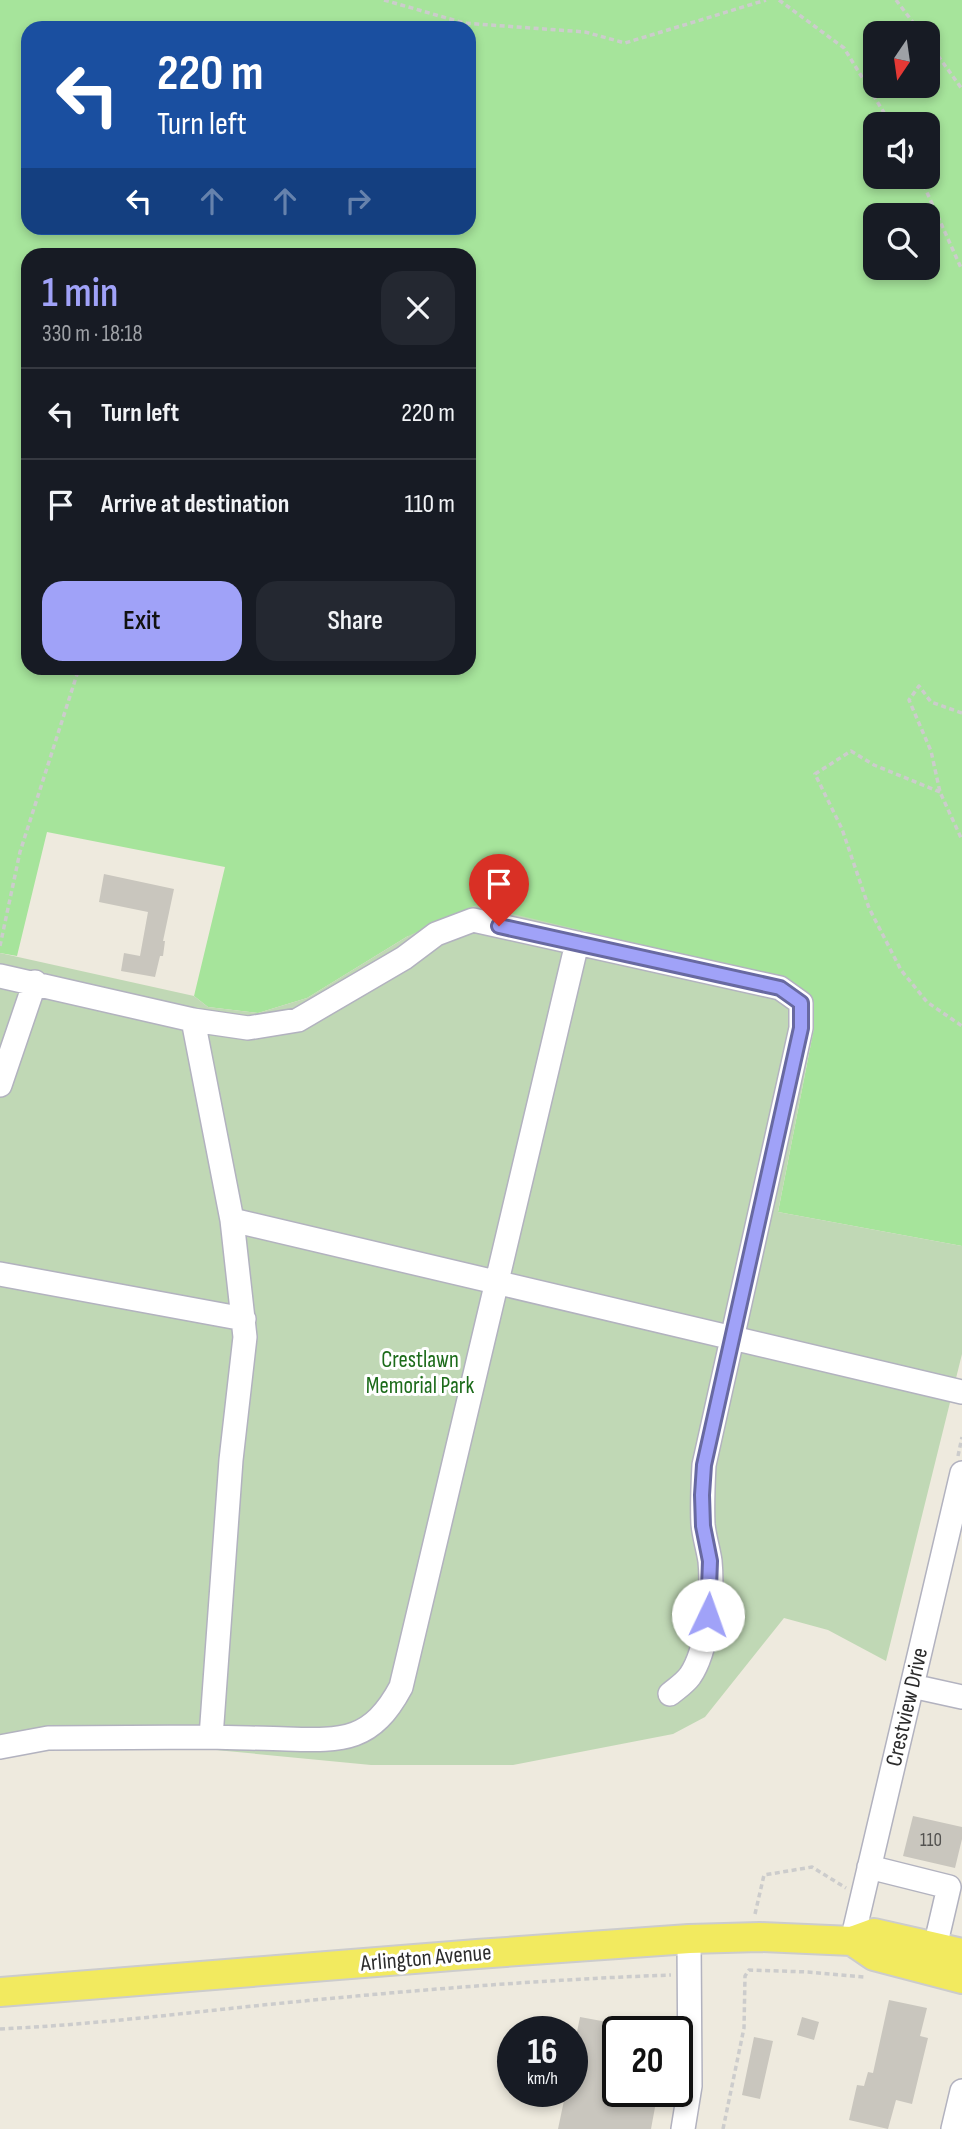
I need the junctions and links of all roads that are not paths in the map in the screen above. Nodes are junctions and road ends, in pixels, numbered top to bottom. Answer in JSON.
{"nodes":[{"id":1,"x":577,"y":943,"type":"junction"},
{"id":2,"x":0,"y":976,"type":"edge"},
{"id":3,"x":34,"y":982,"type":"junction"},
{"id":4,"x":193,"y":1020,"type":"junction"},
{"id":5,"x":0,"y":1085,"type":"edge"},
{"id":6,"x":232,"y":1220,"type":"junction"},
{"id":7,"x":0,"y":1274,"type":"edge"},
{"id":8,"x":498,"y":1282,"type":"junction"},
{"id":9,"x":244,"y":1319,"type":"junction"},
{"id":10,"x":731,"y":1337,"type":"junction"},
{"id":11,"x":962,"y":1392,"type":"edge"},
{"id":12,"x":959,"y":1468,"type":"edge"},
{"id":13,"x":912,"y":1686,"type":"junction"},
{"id":14,"x":670,"y":1694,"type":"dead end"},
{"id":15,"x":962,"y":1697,"type":"edge"},
{"id":16,"x":211,"y":1737,"type":"junction"},
{"id":17,"x":0,"y":1747,"type":"edge"},
{"id":18,"x":869,"y":1867,"type":"junction"},
{"id":19,"x":956,"y":1888,"type":"edge"},
{"id":20,"x":690,"y":1939,"type":"junction"},
{"id":21,"x":852,"y":1941,"type":"junction"},
{"id":22,"x":949,"y":1950,"type":"edge"},
{"id":23,"x":962,"y":1979,"type":"edge"},
{"id":24,"x":0,"y":1992,"type":"edge"},
{"id":25,"x":962,"y":2091,"type":"edge"},
{"id":26,"x":684,"y":2129,"type":"edge"},
{"id":27,"x":953,"y":2129,"type":"edge"}],
"edges":[{"from":1,"to":4,"type":"street"},
{"from":1,"to":8,"type":"street"},
{"from":1,"to":10,"type":"street"},
{"from":2,"to":3,"type":"street"},
{"from":3,"to":4,"type":"street"},
{"from":3,"to":5,"type":"street"},
{"from":4,"to":6,"type":"street"},
{"from":6,"to":8,"type":"street"},
{"from":6,"to":9,"type":"street"},
{"from":7,"to":9,"type":"street"},
{"from":8,"to":10,"type":"street"},
{"from":8,"to":16,"type":"street"},
{"from":9,"to":16,"type":"street"},
{"from":10,"to":11,"type":"street"},
{"from":10,"to":14,"type":"street"},
{"from":12,"to":13,"type":"street","name":"Crestview Drive"},
{"from":13,"to":15,"type":"street"},
{"from":13,"to":18,"type":"street","name":"Crestview Drive"},
{"from":16,"to":17,"type":"street"},
{"from":18,"to":19,"type":"street"},
{"from":18,"to":21,"type":"street","name":"Crestview Drive"},
{"from":19,"to":22,"type":"street"},
{"from":20,"to":21,"type":"main road","name":"Arlington Avenue"},
{"from":20,"to":24,"type":"main road","name":"Arlington Avenue"},
{"from":20,"to":26,"type":"street"},
{"from":21,"to":22,"type":"main road","name":"Arlington Avenue"},
{"from":21,"to":23,"type":"main road"},
{"from":25,"to":27,"type":"street"}]}
